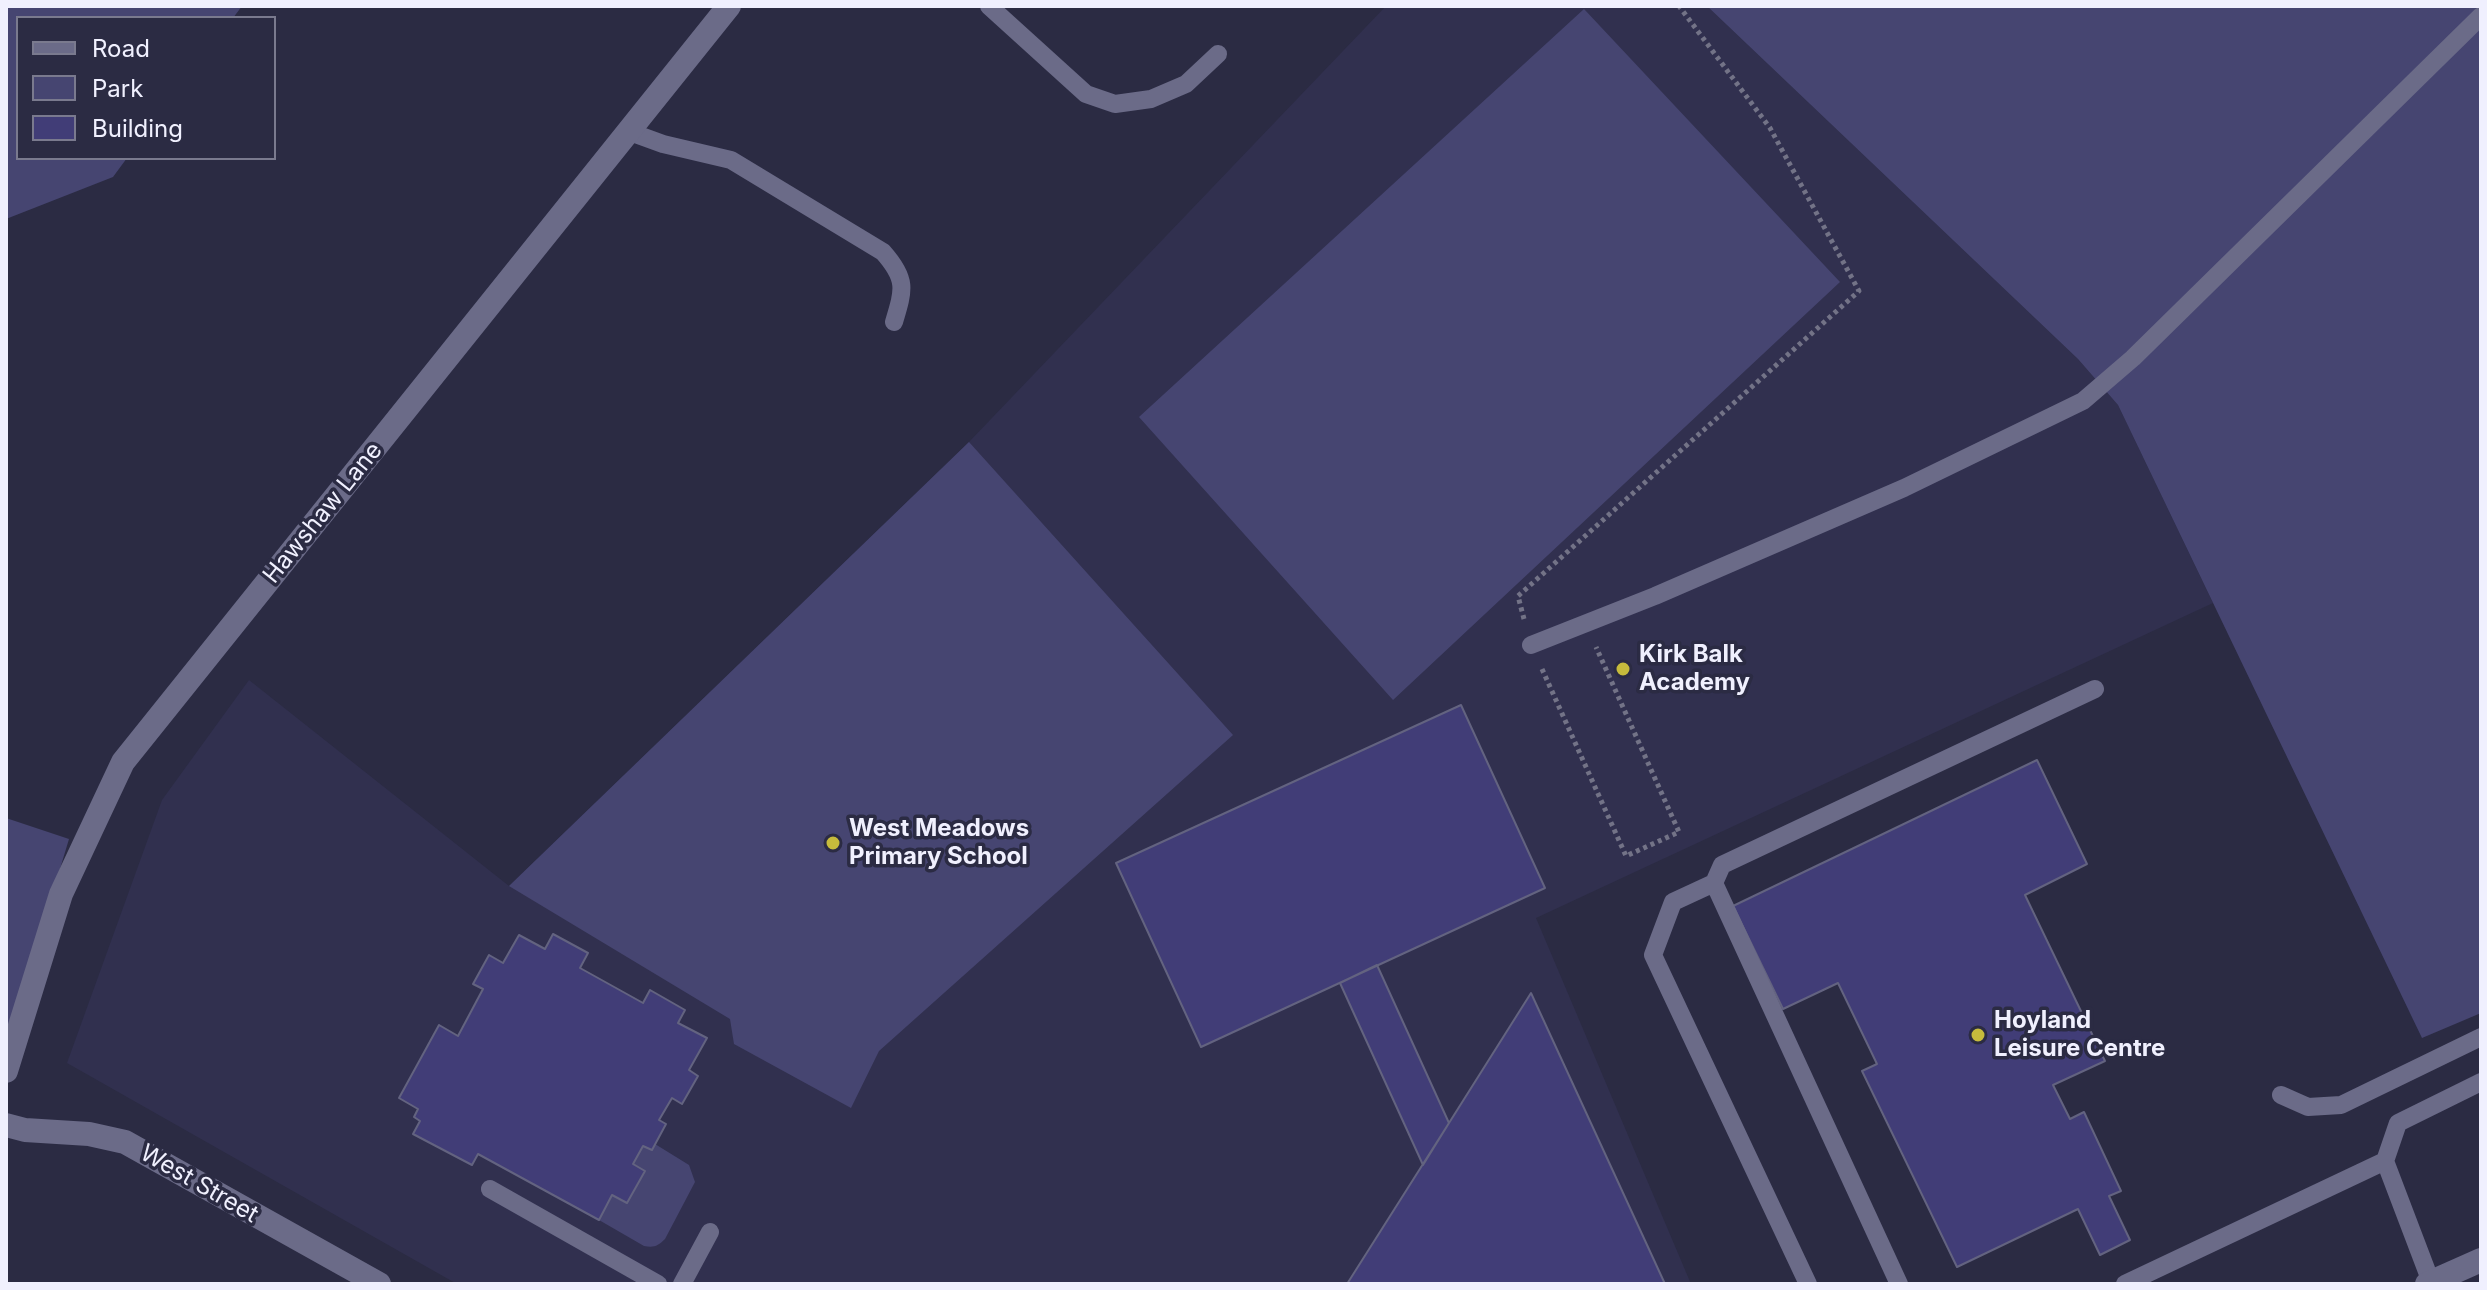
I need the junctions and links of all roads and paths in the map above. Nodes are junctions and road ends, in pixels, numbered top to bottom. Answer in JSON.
{"nodes":[{"id":1,"x":729,"y":6,"type":"edge"},
{"id":2,"x":989,"y":6,"type":"edge"},
{"id":3,"x":1679,"y":6,"type":"edge"},
{"id":4,"x":2481,"y":16,"type":"edge"},
{"id":5,"x":1218,"y":54,"type":"dead end"},
{"id":6,"x":630,"y":132,"type":"junction"},
{"id":7,"x":894,"y":322,"type":"dead end"},
{"id":8,"x":1586,"y":623,"type":"junction"},
{"id":9,"x":1531,"y":645,"type":"junction"},
{"id":10,"x":2095,"y":689,"type":"dead end"},
{"id":11,"x":1714,"y":883,"type":"junction"},
{"id":12,"x":2481,"y":1037,"type":"edge"},
{"id":13,"x":6,"y":1071,"type":"edge"},
{"id":14,"x":2481,"y":1082,"type":"edge"},
{"id":15,"x":2281,"y":1095,"type":"dead end"},
{"id":16,"x":6,"y":1125,"type":"edge"},
{"id":17,"x":2385,"y":1161,"type":"junction"},
{"id":18,"x":490,"y":1189,"type":"dead end"},
{"id":19,"x":710,"y":1232,"type":"dead end"},
{"id":20,"x":2481,"y":1260,"type":"edge"},
{"id":21,"x":2429,"y":1283,"type":"edge"},
{"id":22,"x":379,"y":1284,"type":"edge"},
{"id":23,"x":658,"y":1284,"type":"edge"},
{"id":24,"x":682,"y":1284,"type":"edge"},
{"id":25,"x":1808,"y":1284,"type":"edge"},
{"id":26,"x":1899,"y":1284,"type":"edge"},
{"id":27,"x":2125,"y":1284,"type":"edge"}],
"edges":[{"from":1,"to":6,"type":"main road","name":"Hawshaw Lane"},
{"from":2,"to":5,"type":"lane"},
{"from":3,"to":9,"type":"path"},
{"from":4,"to":8,"type":"lane"},
{"from":6,"to":7,"type":"lane"},
{"from":6,"to":13,"type":"main road","name":"Hawshaw Lane"},
{"from":8,"to":9,"type":"lane"},
{"from":8,"to":9,"type":"path"},
{"from":10,"to":11,"type":"lane"},
{"from":11,"to":25,"type":"lane"},
{"from":11,"to":26,"type":"lane"},
{"from":12,"to":15,"type":"lane"},
{"from":14,"to":17,"type":"lane"},
{"from":16,"to":22,"type":"main road","name":"West Street"},
{"from":17,"to":21,"type":"lane"},
{"from":17,"to":27,"type":"lane"},
{"from":18,"to":23,"type":"lane"},
{"from":19,"to":24,"type":"lane"},
{"from":20,"to":21,"type":"main road"}]}
